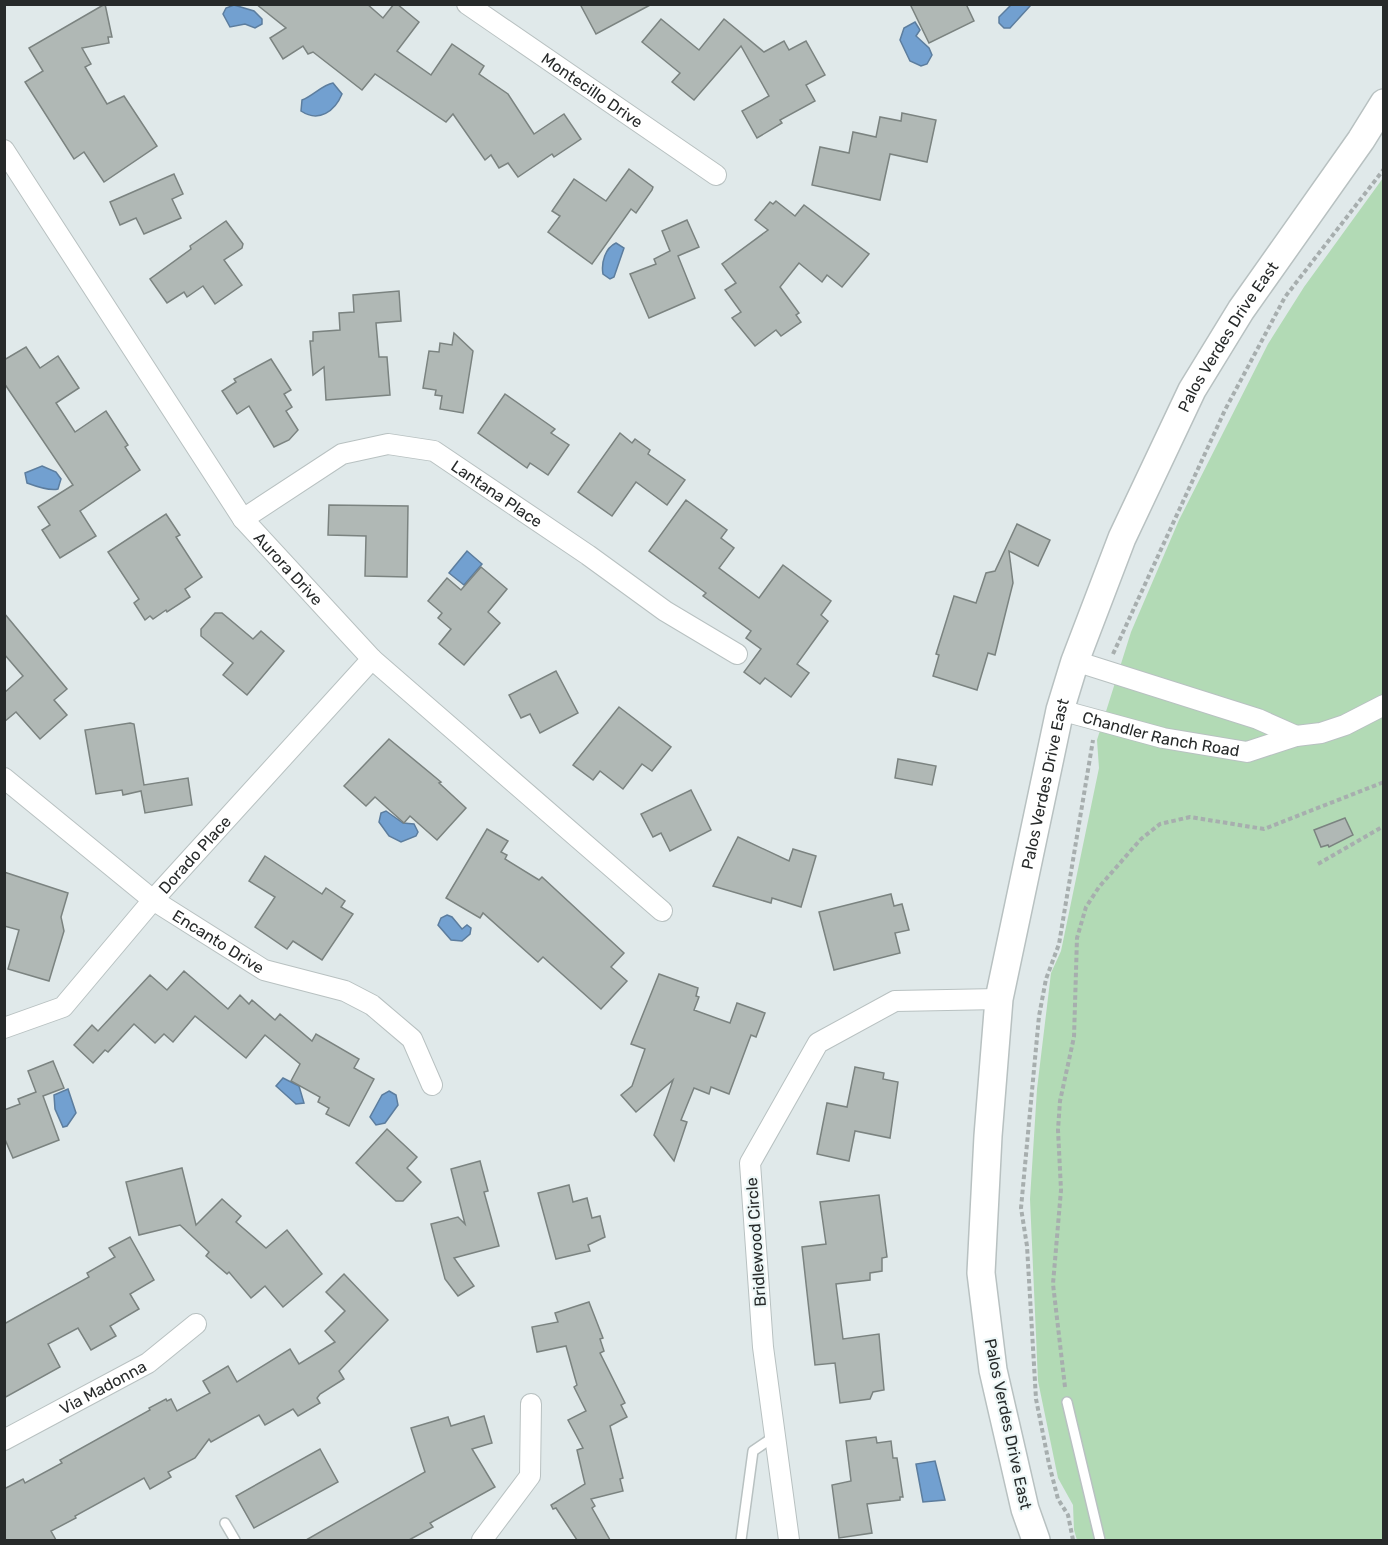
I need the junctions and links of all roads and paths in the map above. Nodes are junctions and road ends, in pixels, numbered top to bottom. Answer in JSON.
{"nodes":[{"id":1,"x":467,"y":4,"type":"edge"},
{"id":2,"x":1383,"y":103,"type":"edge"},
{"id":3,"x":4,"y":150,"type":"edge"},
{"id":4,"x":1383,"y":169,"type":"edge"},
{"id":5,"x":716,"y":175,"type":"dead end"},
{"id":6,"x":243,"y":519,"type":"junction"},
{"id":7,"x":737,"y":654,"type":"dead end"},
{"id":8,"x":372,"y":659,"type":"junction"},
{"id":9,"x":1075,"y":661,"type":"junction"},
{"id":10,"x":1109,"y":673,"type":"junction"},
{"id":11,"x":1383,"y":705,"type":"edge"},
{"id":12,"x":1060,"y":710,"type":"junction"},
{"id":13,"x":1097,"y":720,"type":"junction"},
{"id":14,"x":1296,"y":736,"type":"junction"},
{"id":15,"x":4,"y":778,"type":"edge"},
{"id":16,"x":1383,"y":782,"type":"edge"},
{"id":17,"x":1383,"y":826,"type":"edge"},
{"id":18,"x":1318,"y":864,"type":"dead end"},
{"id":19,"x":153,"y":900,"type":"junction"},
{"id":20,"x":662,"y":911,"type":"dead end"},
{"id":21,"x":999,"y":999,"type":"junction"},
{"id":22,"x":4,"y":1028,"type":"edge"},
{"id":23,"x":432,"y":1085,"type":"dead end"},
{"id":24,"x":196,"y":1324,"type":"dead end"},
{"id":25,"x":1067,"y":1402,"type":"joint"},
{"id":26,"x":531,"y":1404,"type":"dead end"},
{"id":27,"x":775,"y":1436,"type":"junction"},
{"id":28,"x":4,"y":1440,"type":"edge"},
{"id":29,"x":225,"y":1523,"type":"dead end"},
{"id":30,"x":235,"y":1540,"type":"edge"},
{"id":31,"x":482,"y":1540,"type":"edge"},
{"id":32,"x":741,"y":1540,"type":"edge"},
{"id":33,"x":789,"y":1540,"type":"edge"},
{"id":34,"x":1036,"y":1540,"type":"edge"},
{"id":35,"x":1073,"y":1540,"type":"edge"},
{"id":36,"x":1100,"y":1540,"type":"edge"}],
"edges":[{"from":1,"to":5,"type":"street","name":"Montecillo Drive"},
{"from":2,"to":9,"type":"main road","name":"Palos Verdes Drive East"},
{"from":3,"to":6,"type":"street","name":"Aurora Drive"},
{"from":4,"to":10,"type":"path"},
{"from":6,"to":7,"type":"street","name":"Lantana Place"},
{"from":6,"to":8,"type":"street","name":"Aurora Drive"},
{"from":8,"to":19,"type":"street","name":"Dorado Place"},
{"from":8,"to":20,"type":"street","name":"Aurora Drive"},
{"from":9,"to":10,"type":"street"},
{"from":9,"to":12,"type":"main road","name":"Palos Verdes Drive East"},
{"from":10,"to":14,"type":"street"},
{"from":11,"to":14,"type":"street","name":"Chandler Ranch Road"},
{"from":12,"to":13,"type":"street","name":"Chandler Ranch Road"},
{"from":12,"to":21,"type":"main road","name":"Palos Verdes Drive East"},
{"from":13,"to":14,"type":"street","name":"Chandler Ranch Road"},
{"from":13,"to":35,"type":"path"},
{"from":15,"to":19,"type":"street","name":"Encanto Drive"},
{"from":16,"to":25,"type":"path"},
{"from":17,"to":18,"type":"path"},
{"from":19,"to":22,"type":"street","name":"Dorado Place"},
{"from":19,"to":23,"type":"street","name":"Encanto Drive"},
{"from":21,"to":27,"type":"street","name":"Bridlewood Circle"},
{"from":21,"to":34,"type":"main road","name":"Palos Verdes Drive East"},
{"from":24,"to":28,"type":"street","name":"Via Madonna"},
{"from":25,"to":36,"type":"lane"},
{"from":26,"to":31,"type":"street"},
{"from":27,"to":32,"type":"lane"},
{"from":27,"to":33,"type":"street","name":"Bridlewood Circle"},
{"from":29,"to":30,"type":"lane"}]}
